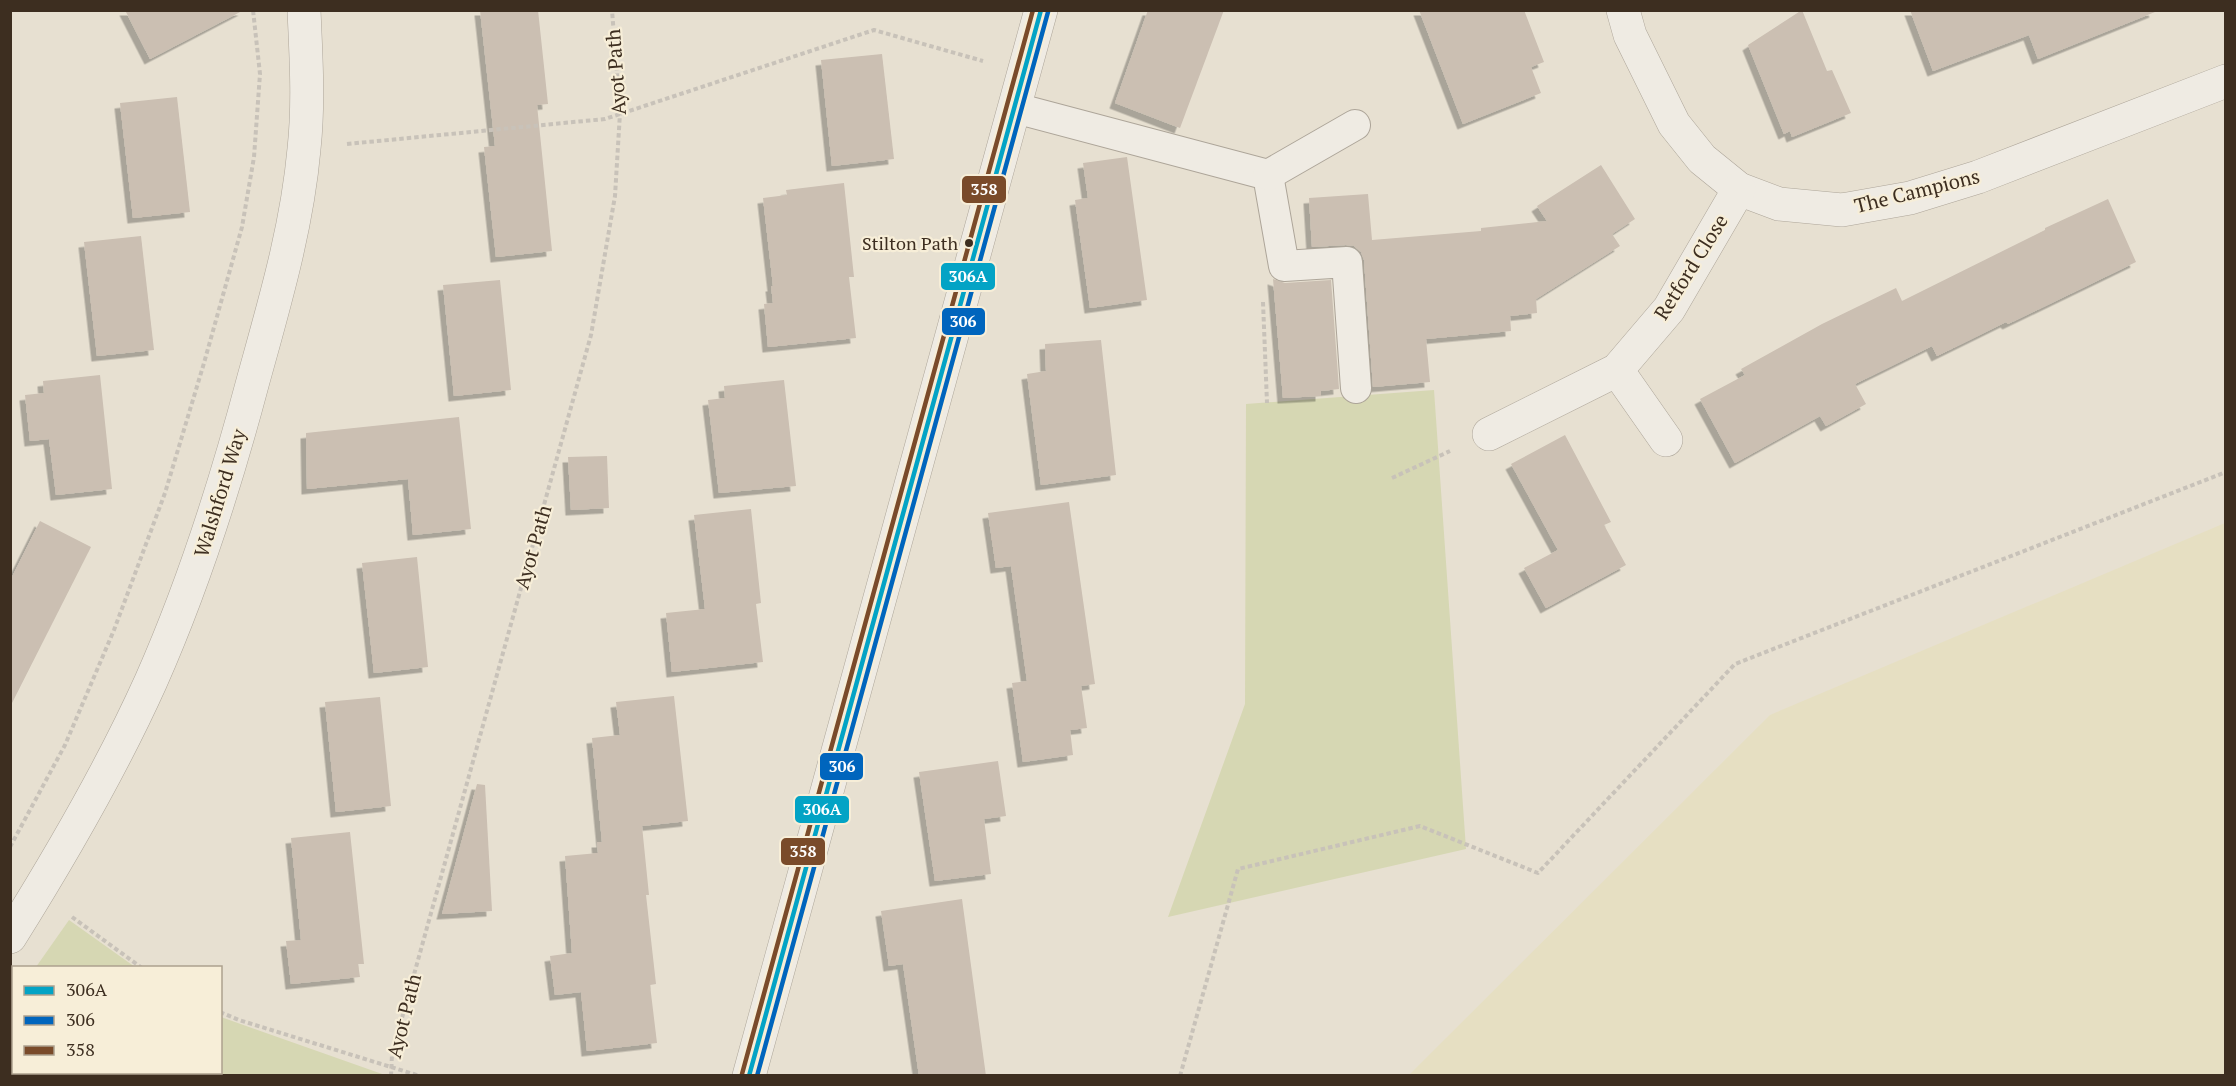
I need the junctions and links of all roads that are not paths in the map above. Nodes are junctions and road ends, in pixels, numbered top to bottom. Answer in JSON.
{"nodes":[{"id":1,"x":304,"y":10,"type":"edge"},
{"id":2,"x":1041,"y":10,"type":"edge"},
{"id":3,"x":1623,"y":10,"type":"edge"},
{"id":4,"x":2226,"y":81,"type":"edge"},
{"id":5,"x":1016,"y":108,"type":"junction"},
{"id":6,"x":1355,"y":125,"type":"dead end"},
{"id":7,"x":1268,"y":175,"type":"junction"},
{"id":8,"x":1739,"y":189,"type":"junction"},
{"id":9,"x":1617,"y":370,"type":"junction"},
{"id":10,"x":1356,"y":388,"type":"dead end"},
{"id":11,"x":1489,"y":434,"type":"road end"},
{"id":12,"x":1666,"y":441,"type":"dead end"},
{"id":13,"x":10,"y":937,"type":"edge"},
{"id":14,"x":749,"y":1076,"type":"edge"}],
"edges":[{"from":1,"to":13,"type":"street","name":"Walshford Way"},
{"from":2,"to":5,"type":"street"},
{"from":3,"to":8,"type":"street","name":"The Campions"},
{"from":4,"to":8,"type":"street","name":"The Campions"},
{"from":5,"to":7,"type":"lane"},
{"from":5,"to":14,"type":"street"},
{"from":6,"to":7,"type":"lane"},
{"from":7,"to":10,"type":"lane"},
{"from":8,"to":9,"type":"street","name":"Retford Close"},
{"from":9,"to":11,"type":"street","name":"Retford Close"},
{"from":9,"to":12,"type":"street"}]}
